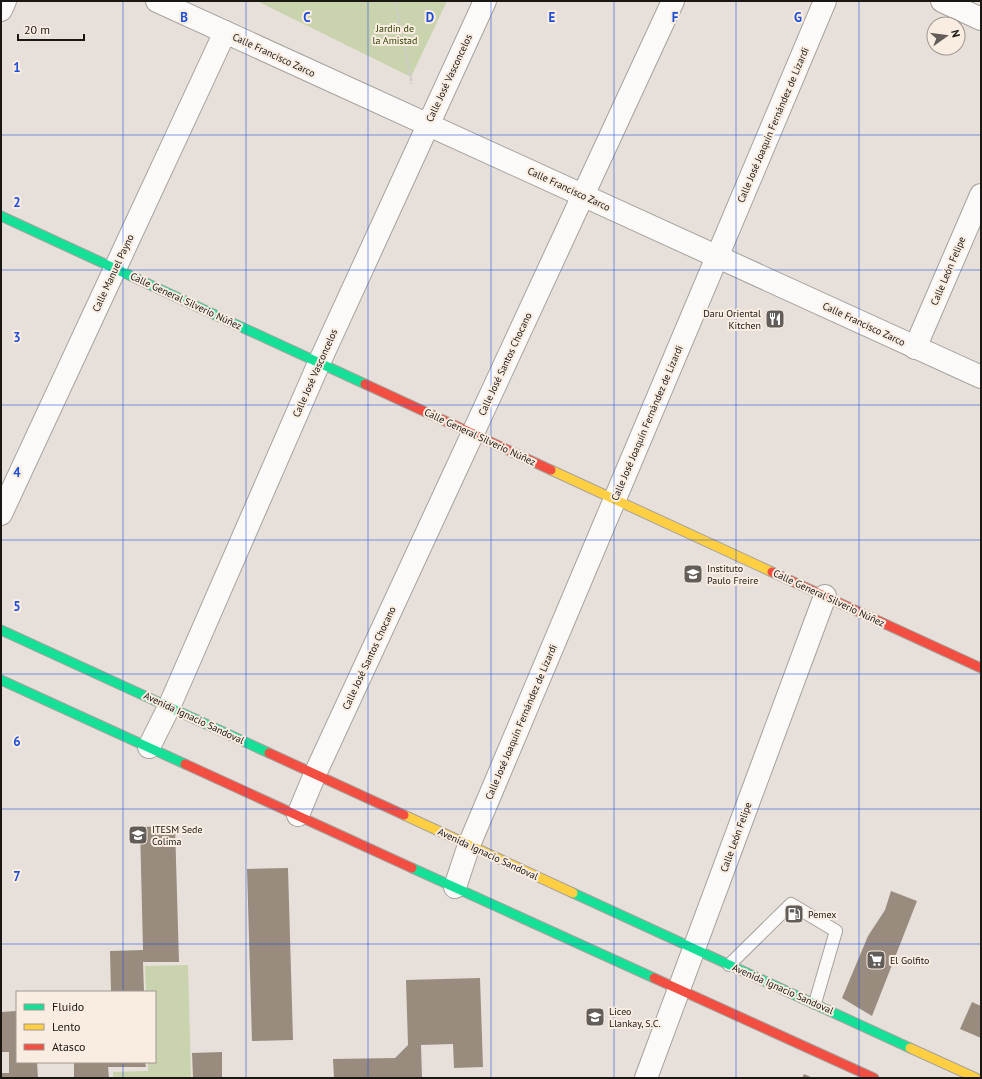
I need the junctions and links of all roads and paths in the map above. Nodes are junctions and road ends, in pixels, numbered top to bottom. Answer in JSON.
{"nodes":[{"id":1,"x":5,"y":1,"type":"edge"},
{"id":2,"x":157,"y":1,"type":"edge"},
{"id":3,"x":395,"y":1,"type":"edge"},
{"id":4,"x":485,"y":1,"type":"edge"},
{"id":5,"x":673,"y":1,"type":"edge"},
{"id":6,"x":825,"y":1,"type":"edge"},
{"id":7,"x":942,"y":1,"type":"edge"},
{"id":8,"x":1,"y":10,"type":"edge"},
{"id":9,"x":981,"y":19,"type":"edge"},
{"id":10,"x":225,"y":32,"type":"junction"},
{"id":11,"x":412,"y":84,"type":"dead end"},
{"id":12,"x":428,"y":125,"type":"junction"},
{"id":13,"x":981,"y":195,"type":"edge"},
{"id":14,"x":583,"y":196,"type":"junction"},
{"id":15,"x":1,"y":216,"type":"edge"},
{"id":16,"x":717,"y":257,"type":"junction"},
{"id":17,"x":115,"y":268,"type":"junction"},
{"id":18,"x":916,"y":348,"type":"junction"},
{"id":19,"x":319,"y":362,"type":"junction"},
{"id":20,"x":981,"y":377,"type":"edge"},
{"id":21,"x":473,"y":434,"type":"junction"},
{"id":22,"x":616,"y":499,"type":"junction"},
{"id":23,"x":1,"y":514,"type":"edge"},
{"id":24,"x":825,"y":596,"type":"junction"},
{"id":25,"x":1,"y":630,"type":"edge"},
{"id":26,"x":981,"y":668,"type":"edge"},
{"id":27,"x":1,"y":680,"type":"edge"},
{"id":28,"x":169,"y":707,"type":"junction"},
{"id":29,"x":149,"y":747,"type":"junction"},
{"id":30,"x":315,"y":774,"type":"junction"},
{"id":31,"x":298,"y":815,"type":"junction"},
{"id":32,"x":469,"y":845,"type":"junction"},
{"id":33,"x":455,"y":887,"type":"junction"},
{"id":34,"x":694,"y":949,"type":"junction"},
{"id":35,"x":729,"y":965,"type":"junction"},
{"id":36,"x":680,"y":989,"type":"junction"},
{"id":37,"x":815,"y":1003,"type":"junction"},
{"id":38,"x":646,"y":1078,"type":"edge"},
{"id":39,"x":874,"y":1078,"type":"edge"},
{"id":40,"x":976,"y":1078,"type":"edge"}],
"edges":[{"from":1,"to":8,"type":"street"},
{"from":2,"to":10,"type":"street","name":"Calle Francisco Zarco"},
{"from":3,"to":11,"type":"path"},
{"from":4,"to":12,"type":"street","name":"Calle José Vasconcelos"},
{"from":5,"to":14,"type":"street","name":"Calle José Santos Chocano"},
{"from":6,"to":16,"type":"street","name":"Calle José Joaquín Fernández de Lizardi"},
{"from":7,"to":9,"type":"street"},
{"from":10,"to":12,"type":"street","name":"Calle Francisco Zarco"},
{"from":10,"to":17,"type":"street","name":"Calle Manuel Payno"},
{"from":12,"to":14,"type":"street","name":"Calle Francisco Zarco"},
{"from":12,"to":19,"type":"street","name":"Calle José Vasconcelos"},
{"from":13,"to":18,"type":"street","name":"Calle León Felipe"},
{"from":14,"to":16,"type":"street","name":"Calle Francisco Zarco"},
{"from":14,"to":21,"type":"street","name":"Calle José Santos Chocano"},
{"from":15,"to":17,"type":"main road","name":"Calle General Silverio Núñez"},
{"from":16,"to":18,"type":"street","name":"Calle Francisco Zarco"},
{"from":16,"to":22,"type":"street","name":"Calle José Joaquín Fernández de Lizardi"},
{"from":17,"to":19,"type":"main road","name":"Calle General Silverio Núñez"},
{"from":17,"to":23,"type":"street","name":"Calle Manuel Payno"},
{"from":18,"to":20,"type":"street","name":"Calle Francisco Zarco"},
{"from":19,"to":21,"type":"main road","name":"Calle General Silverio Núñez"},
{"from":19,"to":28,"type":"street","name":"Calle José Vasconcelos"},
{"from":21,"to":22,"type":"main road","name":"Calle General Silverio Núñez"},
{"from":21,"to":30,"type":"street","name":"Calle José Santos Chocano"},
{"from":22,"to":24,"type":"main road","name":"Calle General Silverio Núñez"},
{"from":22,"to":32,"type":"street","name":"Calle José Joaquín Fernández de Lizardi"},
{"from":24,"to":26,"type":"main road","name":"Calle General Silverio Núñez"},
{"from":24,"to":34,"type":"street","name":"Calle León Felipe"},
{"from":25,"to":28,"type":"main road","name":"Avenida Ignacio Sandoval"},
{"from":27,"to":29,"type":"main road"},
{"from":28,"to":29,"type":"street","name":"Calle José Vasconcelos"},
{"from":28,"to":30,"type":"main road","name":"Avenida Ignacio Sandoval"},
{"from":29,"to":31,"type":"main road"},
{"from":30,"to":31,"type":"street","name":"Calle José Santos Chocano"},
{"from":30,"to":32,"type":"main road","name":"Avenida Ignacio Sandoval"},
{"from":31,"to":33,"type":"main road"},
{"from":32,"to":33,"type":"street","name":"Calle José Joaquín Fernández de Lizardi"},
{"from":32,"to":34,"type":"main road","name":"Avenida Ignacio Sandoval"},
{"from":33,"to":36,"type":"main road"},
{"from":34,"to":35,"type":"main road","name":"Avenida Ignacio Sandoval"},
{"from":34,"to":36,"type":"street","name":"Calle León Felipe"},
{"from":35,"to":37,"type":"main road","name":"Avenida Ignacio Sandoval"},
{"from":35,"to":37,"type":"lane"},
{"from":36,"to":38,"type":"street","name":"Calle León Felipe"},
{"from":36,"to":39,"type":"main road"},
{"from":37,"to":40,"type":"main road","name":"Avenida Ignacio Sandoval"}]}
